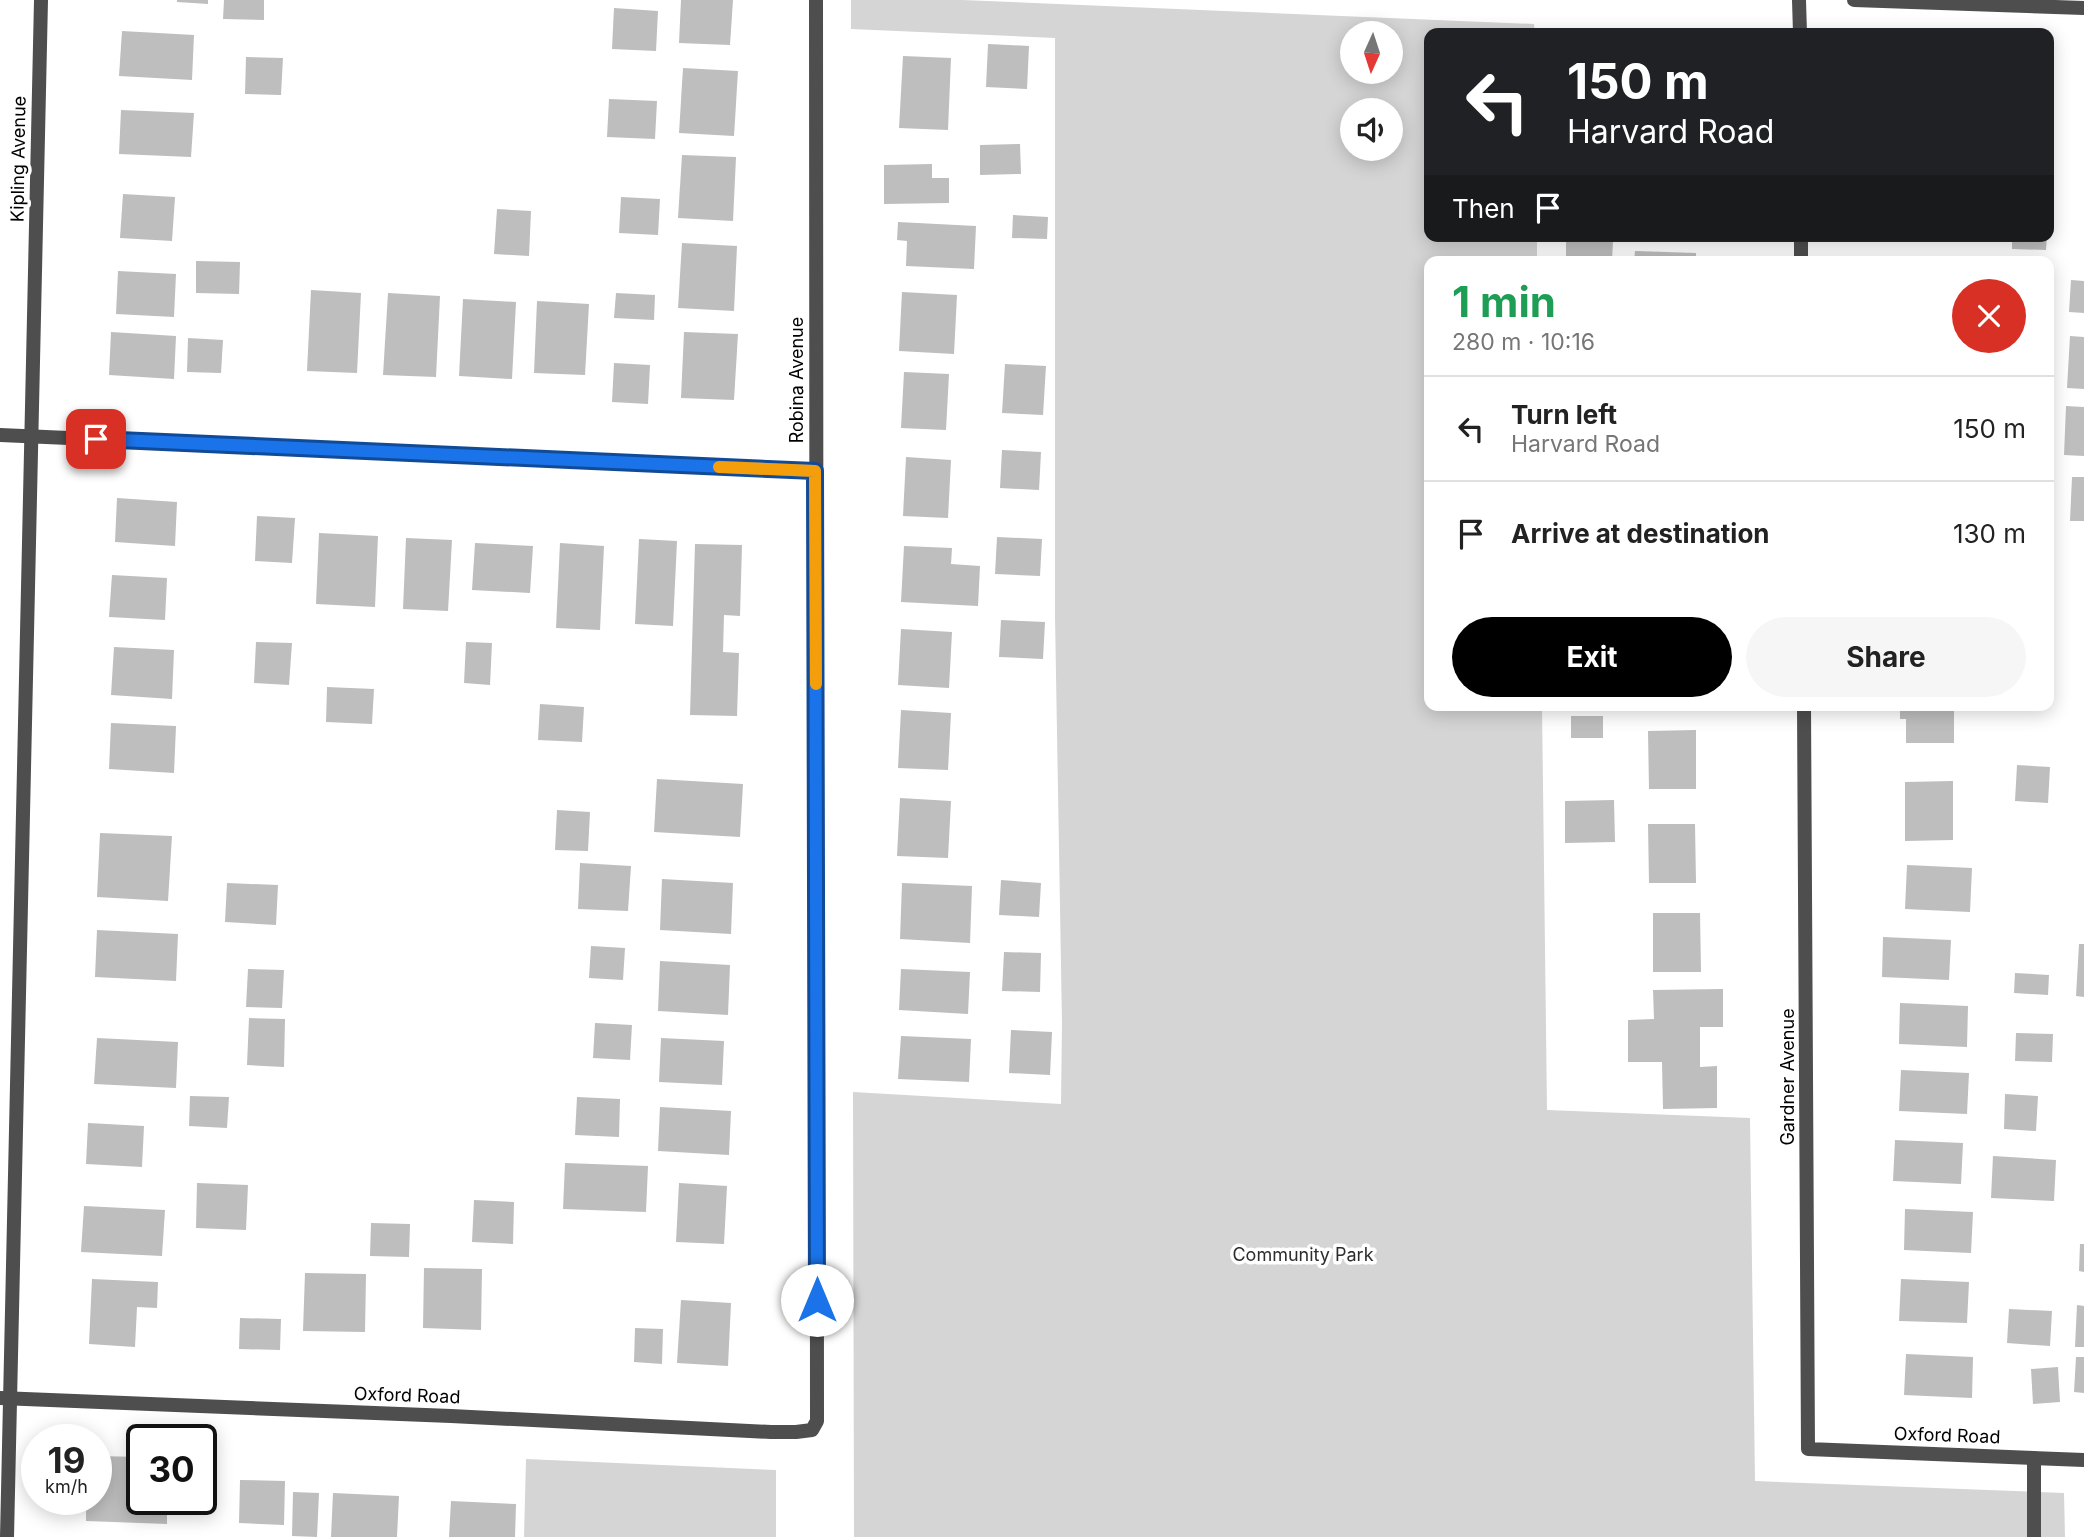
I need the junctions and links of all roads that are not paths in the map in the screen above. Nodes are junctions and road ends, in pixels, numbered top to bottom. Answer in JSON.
{"nodes":[{"id":1,"x":41,"y":0,"type":"edge"},
{"id":2,"x":816,"y":0,"type":"edge"},
{"id":3,"x":1799,"y":0,"type":"edge"},
{"id":4,"x":1854,"y":0,"type":"edge"},
{"id":5,"x":2084,"y":8,"type":"edge"},
{"id":6,"x":1800,"y":28,"type":"edge"},
{"id":7,"x":0,"y":435,"type":"edge"},
{"id":8,"x":32,"y":436,"type":"junction"},
{"id":9,"x":815,"y":471,"type":"junction"},
{"id":10,"x":1804,"y":711,"type":"edge"},
{"id":11,"x":5,"y":1398,"type":"edge"},
{"id":12,"x":811,"y":1430,"type":"joint"},
{"id":13,"x":1808,"y":1450,"type":"joint"},
{"id":14,"x":2034,"y":1458,"type":"junction"},
{"id":15,"x":2084,"y":1460,"type":"edge"},
{"id":16,"x":7,"y":1537,"type":"edge"},
{"id":17,"x":2034,"y":1537,"type":"edge"}],
"edges":[{"from":1,"to":8,"type":"street","name":"Kipling Avenue"},
{"from":2,"to":9,"type":"street","name":"Robina Avenue"},
{"from":3,"to":6,"type":"street"},
{"from":4,"to":5,"type":"street"},
{"from":7,"to":8,"type":"street"},
{"from":8,"to":9,"type":"street"},
{"from":8,"to":11,"type":"street","name":"Kipling Avenue"},
{"from":9,"to":12,"type":"street","name":"Robina Avenue"},
{"from":10,"to":13,"type":"street","name":"Gardner Avenue"},
{"from":11,"to":12,"type":"street","name":"Oxford Road"},
{"from":11,"to":16,"type":"street","name":"Kipling Avenue"},
{"from":13,"to":14,"type":"street","name":"Oxford Road"},
{"from":14,"to":15,"type":"street","name":"Oxford Road"},
{"from":14,"to":17,"type":"street"}]}
